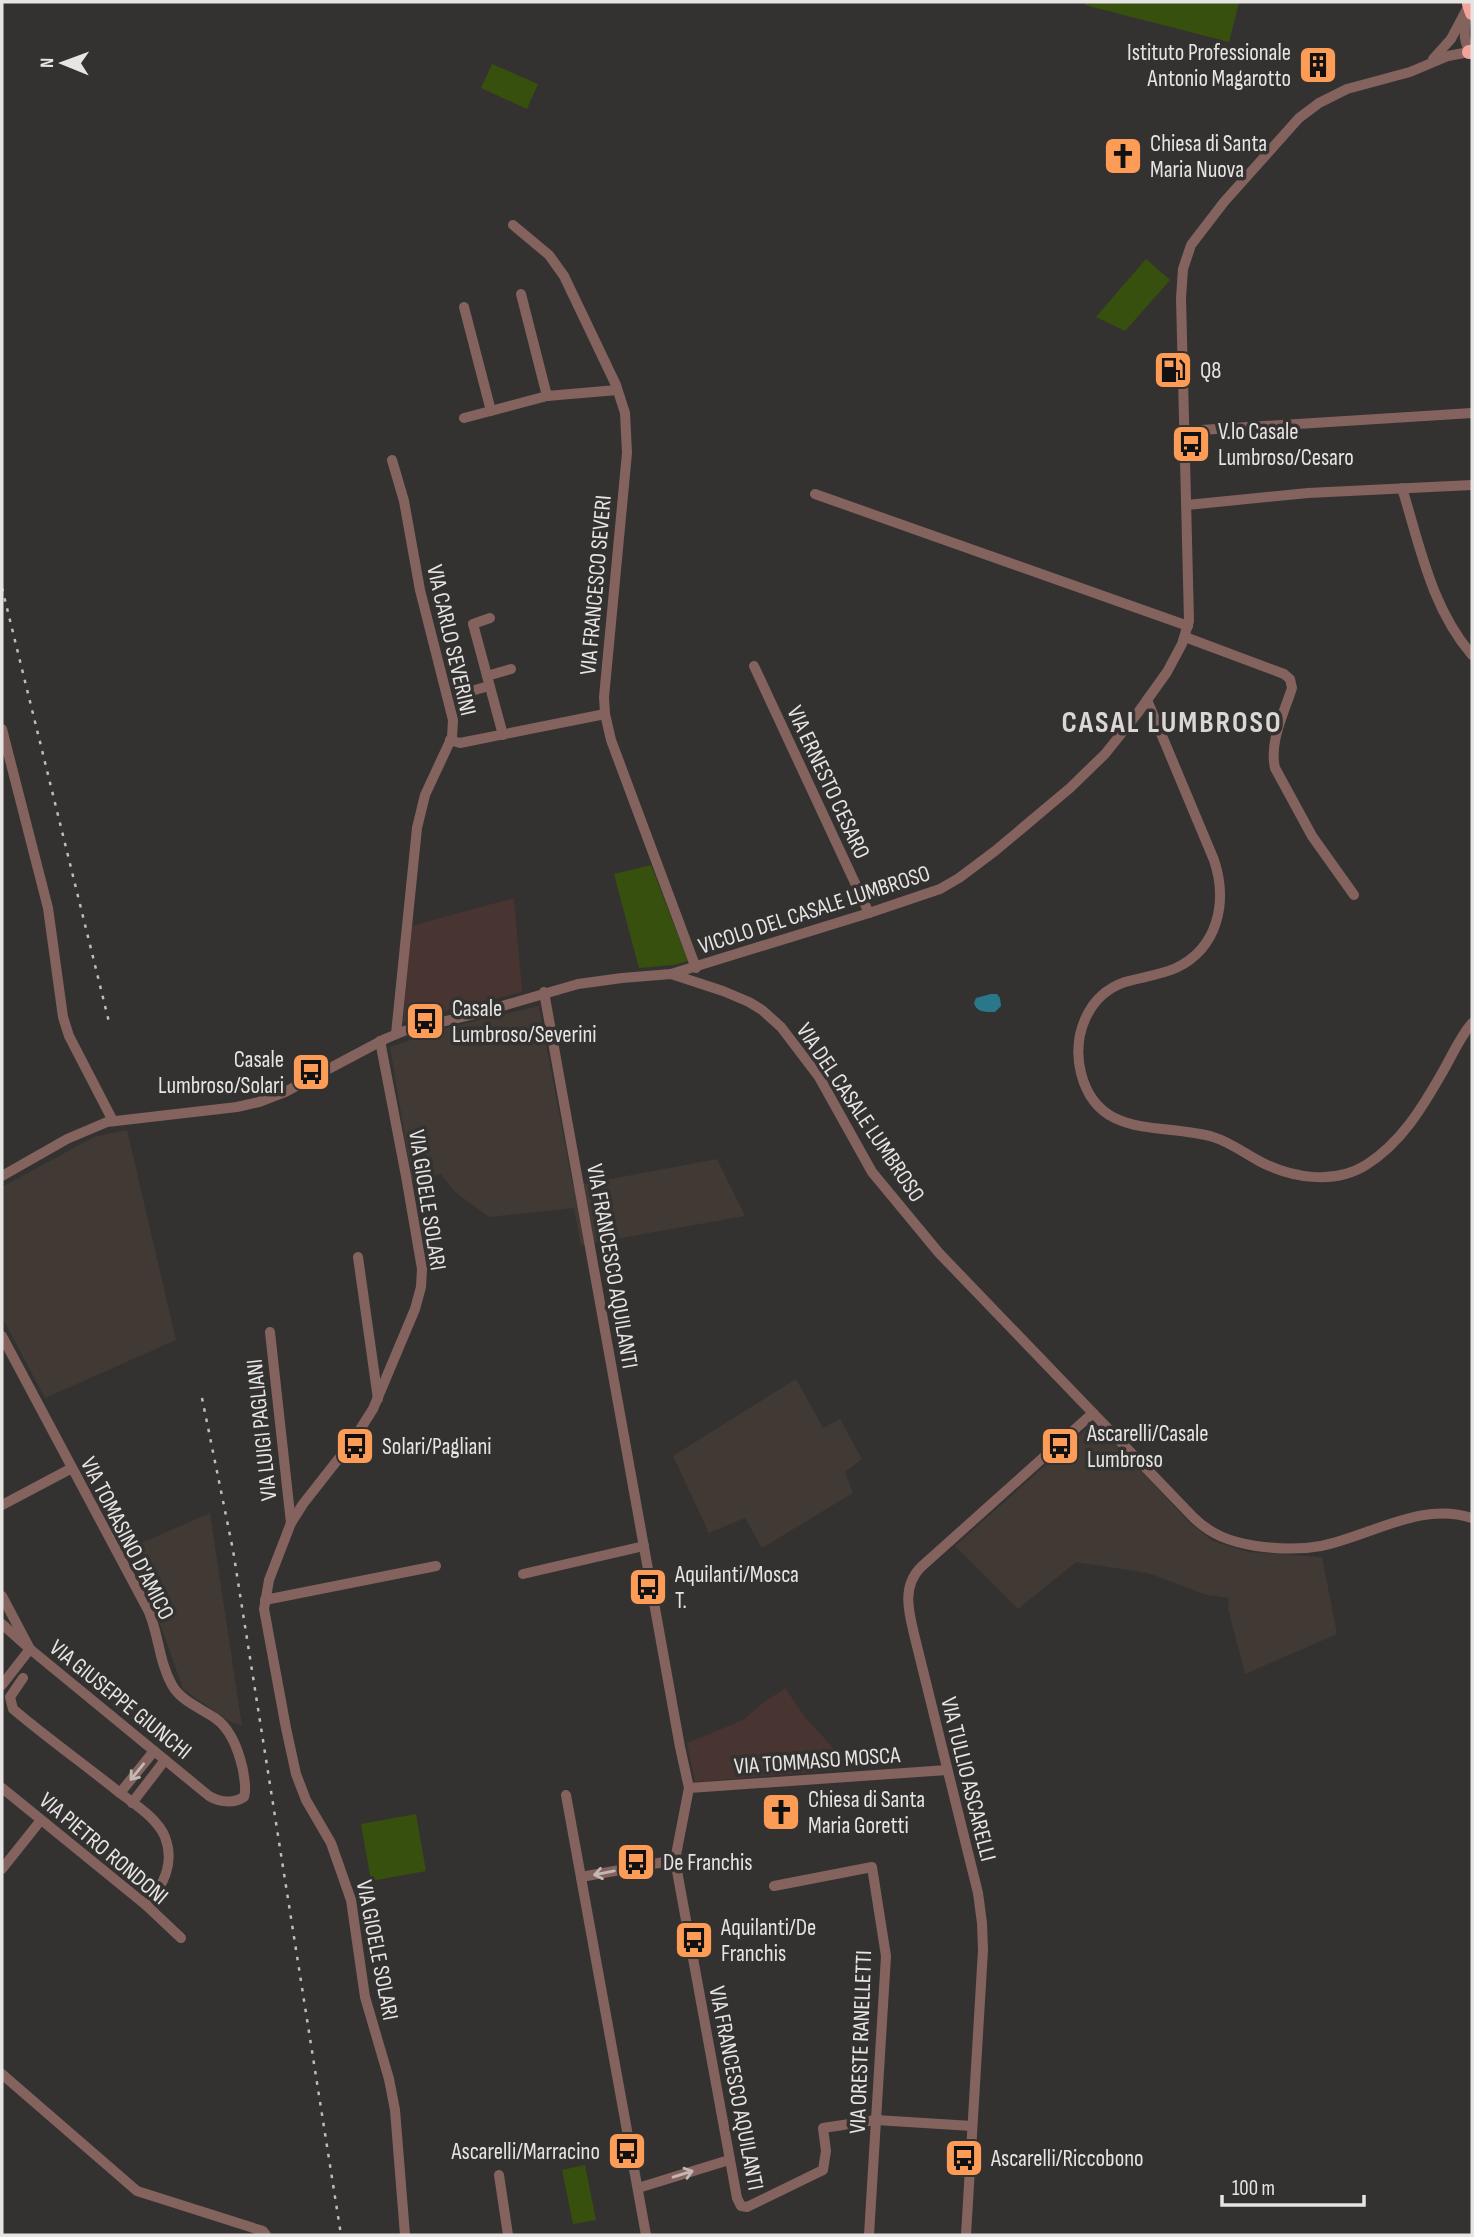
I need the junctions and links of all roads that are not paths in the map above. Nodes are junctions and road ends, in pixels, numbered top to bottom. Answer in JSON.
{"nodes":[{"id":1,"x":1471,"y":9,"type":"edge"},
{"id":2,"x":1472,"y":52,"type":"edge"},
{"id":3,"x":1429,"y":64,"type":"junction"},
{"id":4,"x":513,"y":225,"type":"dead end"},
{"id":5,"x":522,"y":294,"type":"dead end"},
{"id":6,"x":464,"y":307,"type":"dead end"},
{"id":7,"x":617,"y":390,"type":"junction"},
{"id":8,"x":547,"y":396,"type":"junction"},
{"id":9,"x":491,"y":411,"type":"junction"},
{"id":10,"x":1472,"y":413,"type":"edge"},
{"id":11,"x":464,"y":418,"type":"dead end"},
{"id":12,"x":1185,"y":431,"type":"junction"},
{"id":13,"x":392,"y":460,"type":"dead end"},
{"id":14,"x":1472,"y":485,"type":"edge"},
{"id":15,"x":1402,"y":488,"type":"junction"},
{"id":16,"x":815,"y":494,"type":"dead end"},
{"id":17,"x":1187,"y":505,"type":"junction"},
{"id":18,"x":490,"y":618,"type":"dead end"},
{"id":19,"x":1186,"y":632,"type":"junction"},
{"id":20,"x":1472,"y":655,"type":"edge"},
{"id":21,"x":754,"y":666,"type":"dead end"},
{"id":22,"x":511,"y":669,"type":"dead end"},
{"id":23,"x":488,"y":681,"type":"junction"},
{"id":24,"x":464,"y":693,"type":"dead end"},
{"id":25,"x":1147,"y":700,"type":"junction"},
{"id":26,"x":605,"y":715,"type":"junction"},
{"id":27,"x":2,"y":729,"type":"edge"},
{"id":28,"x":503,"y":736,"type":"junction"},
{"id":29,"x":450,"y":740,"type":"junction"},
{"id":30,"x":1354,"y":895,"type":"dead end"},
{"id":31,"x":869,"y":913,"type":"junction"},
{"id":32,"x":696,"y":968,"type":"junction"},
{"id":33,"x":671,"y":974,"type":"junction"},
{"id":34,"x":544,"y":992,"type":"junction"},
{"id":35,"x":1472,"y":1023,"type":"edge"},
{"id":36,"x":397,"y":1034,"type":"junction"},
{"id":37,"x":380,"y":1041,"type":"junction"},
{"id":38,"x":113,"y":1121,"type":"junction"},
{"id":39,"x":2,"y":1176,"type":"edge"},
{"id":40,"x":358,"y":1257,"type":"dead end"},
{"id":41,"x":270,"y":1332,"type":"dead end"},
{"id":42,"x":2,"y":1336,"type":"edge"},
{"id":43,"x":378,"y":1399,"type":"junction"},
{"id":44,"x":1093,"y":1413,"type":"junction"},
{"id":45,"x":72,"y":1468,"type":"junction"},
{"id":46,"x":2,"y":1505,"type":"edge"},
{"id":47,"x":1472,"y":1518,"type":"edge"},
{"id":48,"x":291,"y":1523,"type":"junction"},
{"id":49,"x":645,"y":1546,"type":"junction"},
{"id":50,"x":436,"y":1566,"type":"dead end"},
{"id":51,"x":523,"y":1574,"type":"dead end"},
{"id":52,"x":2,"y":1596,"type":"edge"},
{"id":53,"x":265,"y":1600,"type":"junction"},
{"id":54,"x":2,"y":1624,"type":"edge"},
{"id":55,"x":30,"y":1649,"type":"junction"},
{"id":56,"x":23,"y":1678,"type":"dead end"},
{"id":57,"x":2,"y":1685,"type":"edge"},
{"id":58,"x":154,"y":1751,"type":"junction"},
{"id":59,"x":165,"y":1760,"type":"junction"},
{"id":60,"x":947,"y":1770,"type":"junction"},
{"id":61,"x":2,"y":1788,"type":"edge"},
{"id":62,"x":689,"y":1788,"type":"junction"},
{"id":63,"x":120,"y":1793,"type":"junction"},
{"id":64,"x":566,"y":1795,"type":"dead end"},
{"id":65,"x":219,"y":1800,"type":"joint"},
{"id":66,"x":132,"y":1803,"type":"junction"},
{"id":67,"x":41,"y":1820,"type":"junction"},
{"id":68,"x":675,"y":1860,"type":"junction"},
{"id":69,"x":2,"y":1869,"type":"edge"},
{"id":70,"x":581,"y":1877,"type":"junction"},
{"id":71,"x":774,"y":1886,"type":"dead end"},
{"id":72,"x":146,"y":1905,"type":"junction"},
{"id":73,"x":181,"y":1938,"type":"dead end"},
{"id":74,"x":3,"y":2078,"type":"edge"},
{"id":75,"x":876,"y":2120,"type":"junction"},
{"id":76,"x":972,"y":2126,"type":"junction"},
{"id":77,"x":729,"y":2160,"type":"junction"},
{"id":78,"x":499,"y":2175,"type":"dead end"},
{"id":79,"x":638,"y":2188,"type":"junction"},
{"id":80,"x":266,"y":2235,"type":"edge"},
{"id":81,"x":405,"y":2235,"type":"edge"},
{"id":82,"x":508,"y":2235,"type":"edge"},
{"id":83,"x":646,"y":2235,"type":"edge"},
{"id":84,"x":869,"y":2235,"type":"edge"},
{"id":85,"x":965,"y":2235,"type":"edge"}],
"edges":[{"from":1,"to":2,"type":"street"},
{"from":1,"to":3,"type":"street"},
{"from":2,"to":3,"type":"street","name":"VICOLO DEL CASALE LUMBROSO"},
{"from":3,"to":12,"type":"street","name":"VICOLO DEL CASALE LUMBROSO"},
{"from":4,"to":7,"type":"street","name":"VIA FRANCESCO SEVERI"},
{"from":5,"to":8,"type":"street"},
{"from":6,"to":9,"type":"street"},
{"from":7,"to":8,"type":"street"},
{"from":7,"to":26,"type":"street","name":"VIA FRANCESCO SEVERI"},
{"from":8,"to":9,"type":"street"},
{"from":9,"to":11,"type":"street"},
{"from":10,"to":12,"type":"street"},
{"from":12,"to":17,"type":"street","name":"VICOLO DEL CASALE LUMBROSO"},
{"from":13,"to":29,"type":"street","name":"VIA CARLO SEVERINI"},
{"from":14,"to":15,"type":"street"},
{"from":15,"to":17,"type":"street"},
{"from":15,"to":20,"type":"street"},
{"from":16,"to":19,"type":"street"},
{"from":17,"to":19,"type":"street","name":"VICOLO DEL CASALE LUMBROSO"},
{"from":18,"to":23,"type":"street"},
{"from":19,"to":25,"type":"street","name":"VICOLO DEL CASALE LUMBROSO"},
{"from":19,"to":30,"type":"street"},
{"from":21,"to":31,"type":"street","name":"VIA ERNESTO CESARO"},
{"from":22,"to":23,"type":"street"},
{"from":23,"to":24,"type":"street"},
{"from":23,"to":28,"type":"street"},
{"from":25,"to":31,"type":"street","name":"VICOLO DEL CASALE LUMBROSO"},
{"from":25,"to":35,"type":"street"},
{"from":26,"to":28,"type":"street"},
{"from":26,"to":32,"type":"street","name":"VIA FRANCESCO SEVERI"},
{"from":27,"to":38,"type":"street"},
{"from":28,"to":29,"type":"street"},
{"from":29,"to":36,"type":"street","name":"VIA CARLO SEVERINI"},
{"from":31,"to":32,"type":"street","name":"VICOLO DEL CASALE LUMBROSO"},
{"from":32,"to":33,"type":"street","name":"VICOLO DEL CASALE LUMBROSO"},
{"from":33,"to":34,"type":"street","name":"VIA DEL CASALE LUMBROSO"},
{"from":33,"to":44,"type":"street","name":"VIA DEL CASALE LUMBROSO"},
{"from":34,"to":36,"type":"street","name":"VIA DEL CASALE LUMBROSO"},
{"from":34,"to":49,"type":"street","name":"VIA FRANCESCO AQUILANTI"},
{"from":36,"to":37,"type":"street","name":"VIA DEL CASALE LUMBROSO"},
{"from":37,"to":38,"type":"street","name":"VIA DEL CASALE LUMBROSO"},
{"from":37,"to":43,"type":"street","name":"VIA GIOELE SOLARI"},
{"from":38,"to":39,"type":"street","name":"VIA DEL CASALE LUMBROSO"},
{"from":40,"to":43,"type":"street"},
{"from":41,"to":48,"type":"street","name":"VIA LUIGI PAGLIANI"},
{"from":42,"to":45,"type":"street","name":"VIA TOMASINO D'AMICO"},
{"from":43,"to":48,"type":"street","name":"VIA GIOELE SOLARI"},
{"from":44,"to":47,"type":"street","name":"VIA DEL CASALE LUMBROSO"},
{"from":44,"to":60,"type":"street","name":"VIA TULLIO ASCARELLI"},
{"from":45,"to":46,"type":"street"},
{"from":45,"to":65,"type":"street","name":"VIA TOMASINO D'AMICO"},
{"from":48,"to":53,"type":"street","name":"VIA GIOELE SOLARI"},
{"from":49,"to":51,"type":"street"},
{"from":49,"to":62,"type":"street","name":"VIA FRANCESCO AQUILANTI"},
{"from":50,"to":53,"type":"street"},
{"from":52,"to":55,"type":"street"},
{"from":53,"to":81,"type":"street","name":"VIA GIOELE SOLARI"},
{"from":54,"to":55,"type":"street","name":"VIA GIUSEPPE GIUNCHI"},
{"from":55,"to":57,"type":"street"},
{"from":55,"to":58,"type":"street","name":"VIA GIUSEPPE GIUNCHI"},
{"from":56,"to":63,"type":"street"},
{"from":58,"to":59,"type":"street","name":"VIA GIUSEPPE GIUNCHI"},
{"from":58,"to":63,"type":"street","one_way":true},
{"from":59,"to":65,"type":"street","name":"VIA GIUSEPPE GIUNCHI"},
{"from":59,"to":66,"type":"street"},
{"from":60,"to":62,"type":"street","name":"VIA TOMMASO MOSCA"},
{"from":60,"to":76,"type":"street","name":"VIA TULLIO ASCARELLI"},
{"from":61,"to":67,"type":"street","name":"VIA PIETRO RONDONI"},
{"from":62,"to":68,"type":"street","name":"VIA FRANCESCO AQUILANTI"},
{"from":63,"to":66,"type":"street"},
{"from":64,"to":70,"type":"street"},
{"from":66,"to":72,"type":"street"},
{"from":67,"to":69,"type":"street"},
{"from":67,"to":72,"type":"street","name":"VIA PIETRO RONDONI"},
{"from":68,"to":70,"type":"street","one_way":true},
{"from":68,"to":77,"type":"street","name":"VIA FRANCESCO AQUILANTI"},
{"from":70,"to":79,"type":"street"},
{"from":71,"to":75,"type":"street","name":"VIA ORESTE RANELLETTI"},
{"from":72,"to":73,"type":"street","name":"VIA PIETRO RONDONI"},
{"from":74,"to":80,"type":"street"},
{"from":75,"to":76,"type":"street"},
{"from":75,"to":77,"type":"street","name":"VIA FRANCESCO AQUILANTI"},
{"from":75,"to":84,"type":"street","name":"VIA ORESTE RANELLETTI"},
{"from":76,"to":85,"type":"street","name":"VIA TULLIO ASCARELLI"},
{"from":79,"to":77,"type":"street","one_way":true},
{"from":78,"to":82,"type":"street"},
{"from":79,"to":83,"type":"street"}]}
